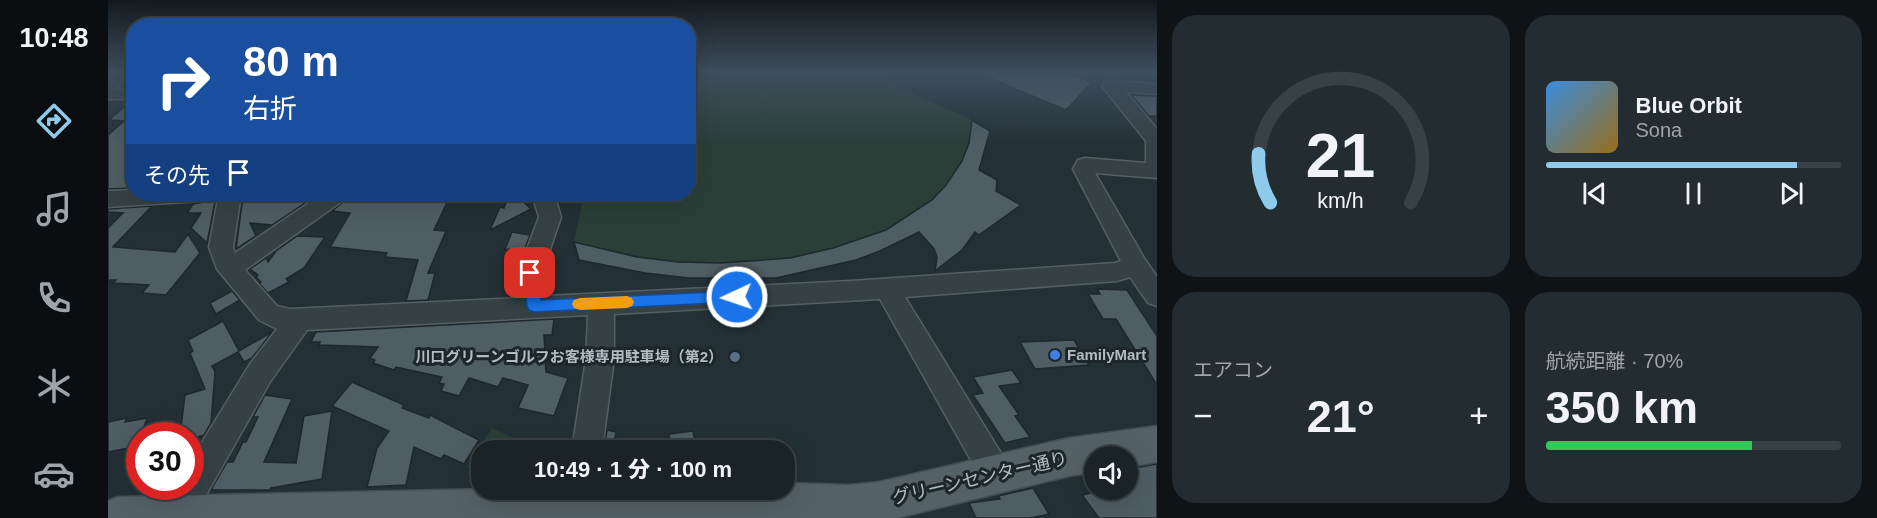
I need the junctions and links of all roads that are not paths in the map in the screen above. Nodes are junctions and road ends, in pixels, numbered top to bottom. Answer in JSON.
{"nodes":[{"id":1,"x":1120,"y":97,"type":"edge"},
{"id":2,"x":1156,"y":172,"type":"edge"},
{"id":3,"x":126,"y":198,"type":"edge"},
{"id":4,"x":108,"y":199,"type":"edge"},
{"id":5,"x":229,"y":201,"type":"edge"},
{"id":6,"x":327,"y":201,"type":"edge"},
{"id":7,"x":545,"y":201,"type":"edge"},
{"id":8,"x":1135,"y":265,"type":"junction"},
{"id":9,"x":229,"y":269,"type":"junction"},
{"id":10,"x":886,"y":287,"type":"junction"},
{"id":11,"x":1157,"y":296,"type":"edge"},
{"id":12,"x":601,"y":304,"type":"junction"},
{"id":13,"x":534,"y":306,"type":"junction"},
{"id":14,"x":298,"y":320,"type":"junction"},
{"id":15,"x":588,"y":440,"type":"edge"},
{"id":16,"x":1157,"y":444,"type":"edge"},
{"id":17,"x":996,"y":474,"type":"junction"},
{"id":18,"x":558,"y":500,"type":"edge"},
{"id":19,"x":597,"y":500,"type":"edge"},
{"id":20,"x":788,"y":511,"type":"edge"},
{"id":21,"x":176,"y":517,"type":"edge"},
{"id":22,"x":118,"y":518,"type":"edge"}],
"edges":[{"from":1,"to":2,"type":"street"},
{"from":2,"to":8,"type":"street"},
{"from":3,"to":4,"type":"street"},
{"from":5,"to":9,"type":"street"},
{"from":6,"to":9,"type":"street"},
{"from":7,"to":13,"type":"street"},
{"from":8,"to":10,"type":"street"},
{"from":8,"to":11,"type":"street"},
{"from":9,"to":14,"type":"street"},
{"from":10,"to":12,"type":"street"},
{"from":10,"to":17,"type":"street"},
{"from":12,"to":13,"type":"street"},
{"from":12,"to":15,"type":"street"},
{"from":13,"to":14,"type":"street"},
{"from":14,"to":21,"type":"street"},
{"from":16,"to":17,"type":"main road","name":"グリーンセンター通り"},
{"from":17,"to":20,"type":"main road","name":"グリーンセンター通り"},
{"from":18,"to":21,"type":"main road","name":"グリーンセンター通り"},
{"from":19,"to":20,"type":"main road","name":"グリーンセンター通り"},
{"from":21,"to":22,"type":"main road","name":"グリーンセンター通り"}]}
